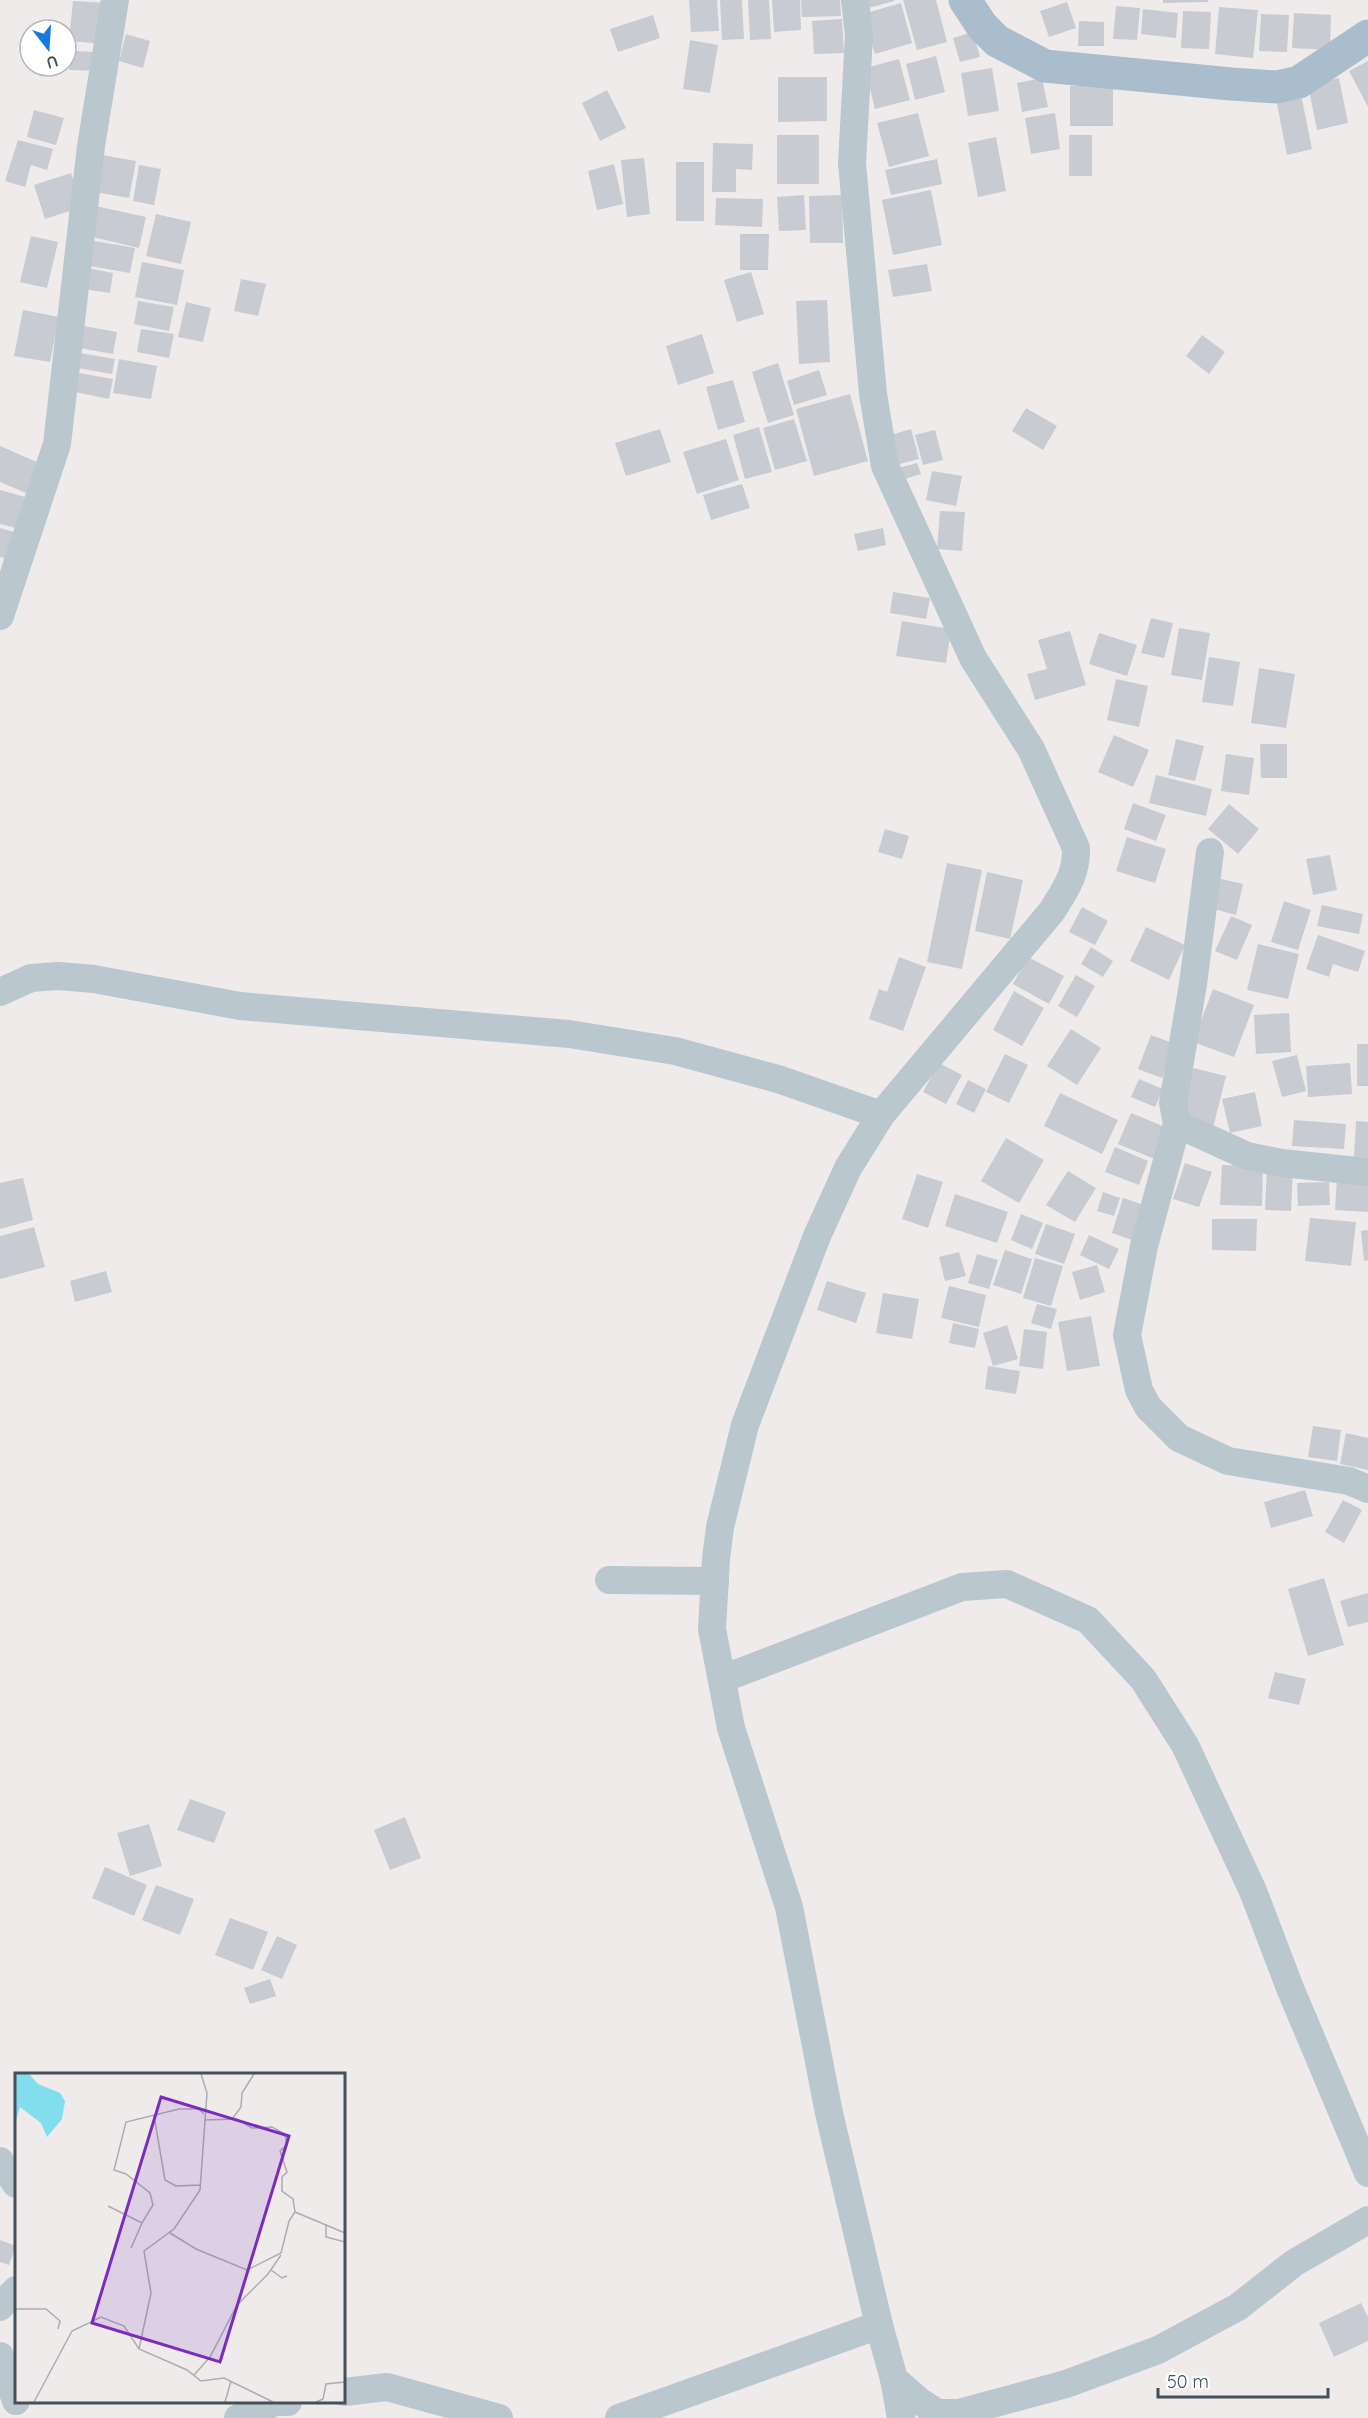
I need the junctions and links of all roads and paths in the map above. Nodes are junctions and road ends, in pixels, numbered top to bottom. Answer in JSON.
{"nodes":[{"id":1,"x":115,"y":0,"type":"edge"},
{"id":2,"x":855,"y":0,"type":"edge"},
{"id":3,"x":965,"y":0,"type":"edge"},
{"id":4,"x":1368,"y":36,"type":"edge"},
{"id":5,"x":0,"y":616,"type":"edge"},
{"id":6,"x":1210,"y":852,"type":"dead end"},
{"id":7,"x":0,"y":993,"type":"edge"},
{"id":8,"x":881,"y":1115,"type":"junction"},
{"id":9,"x":1177,"y":1124,"type":"junction"},
{"id":10,"x":1368,"y":1172,"type":"edge"},
{"id":11,"x":1368,"y":1489,"type":"edge"},
{"id":12,"x":609,"y":1580,"type":"dead end"},
{"id":13,"x":715,"y":1581,"type":"junction"},
{"id":14,"x":722,"y":1679,"type":"junction"},
{"id":15,"x":0,"y":2161,"type":"edge"},
{"id":16,"x":1368,"y":2173,"type":"edge"},
{"id":17,"x":15,"y":2183,"type":"edge"},
{"id":18,"x":1368,"y":2220,"type":"edge"},
{"id":19,"x":15,"y":2291,"type":"edge"},
{"id":20,"x":0,"y":2307,"type":"edge"},
{"id":21,"x":879,"y":2325,"type":"junction"},
{"id":22,"x":0,"y":2356,"type":"edge"},
{"id":23,"x":894,"y":2379,"type":"junction"},
{"id":24,"x":345,"y":2392,"type":"edge"},
{"id":25,"x":15,"y":2398,"type":"edge"},
{"id":26,"x":17,"y":2403,"type":"edge"},
{"id":27,"x":274,"y":2403,"type":"edge"},
{"id":28,"x":29,"y":2418,"type":"edge"},
{"id":29,"x":238,"y":2418,"type":"edge"},
{"id":30,"x":499,"y":2418,"type":"edge"},
{"id":31,"x":619,"y":2418,"type":"edge"},
{"id":32,"x":901,"y":2418,"type":"edge"}],
"edges":[{"from":1,"to":5,"type":"street"},
{"from":2,"to":8,"type":"street"},
{"from":3,"to":4,"type":"main road"},
{"from":6,"to":9,"type":"street"},
{"from":7,"to":8,"type":"street"},
{"from":8,"to":13,"type":"street"},
{"from":9,"to":10,"type":"street"},
{"from":9,"to":11,"type":"street"},
{"from":12,"to":13,"type":"street"},
{"from":13,"to":14,"type":"street"},
{"from":14,"to":16,"type":"street"},
{"from":14,"to":21,"type":"street"},
{"from":15,"to":17,"type":"street"},
{"from":18,"to":23,"type":"street"},
{"from":19,"to":20,"type":"street"},
{"from":21,"to":23,"type":"street"},
{"from":21,"to":31,"type":"street"},
{"from":22,"to":25,"type":"street"},
{"from":23,"to":32,"type":"street"},
{"from":24,"to":30,"type":"street"},
{"from":26,"to":28,"type":"street"},
{"from":27,"to":29,"type":"street"}]}
